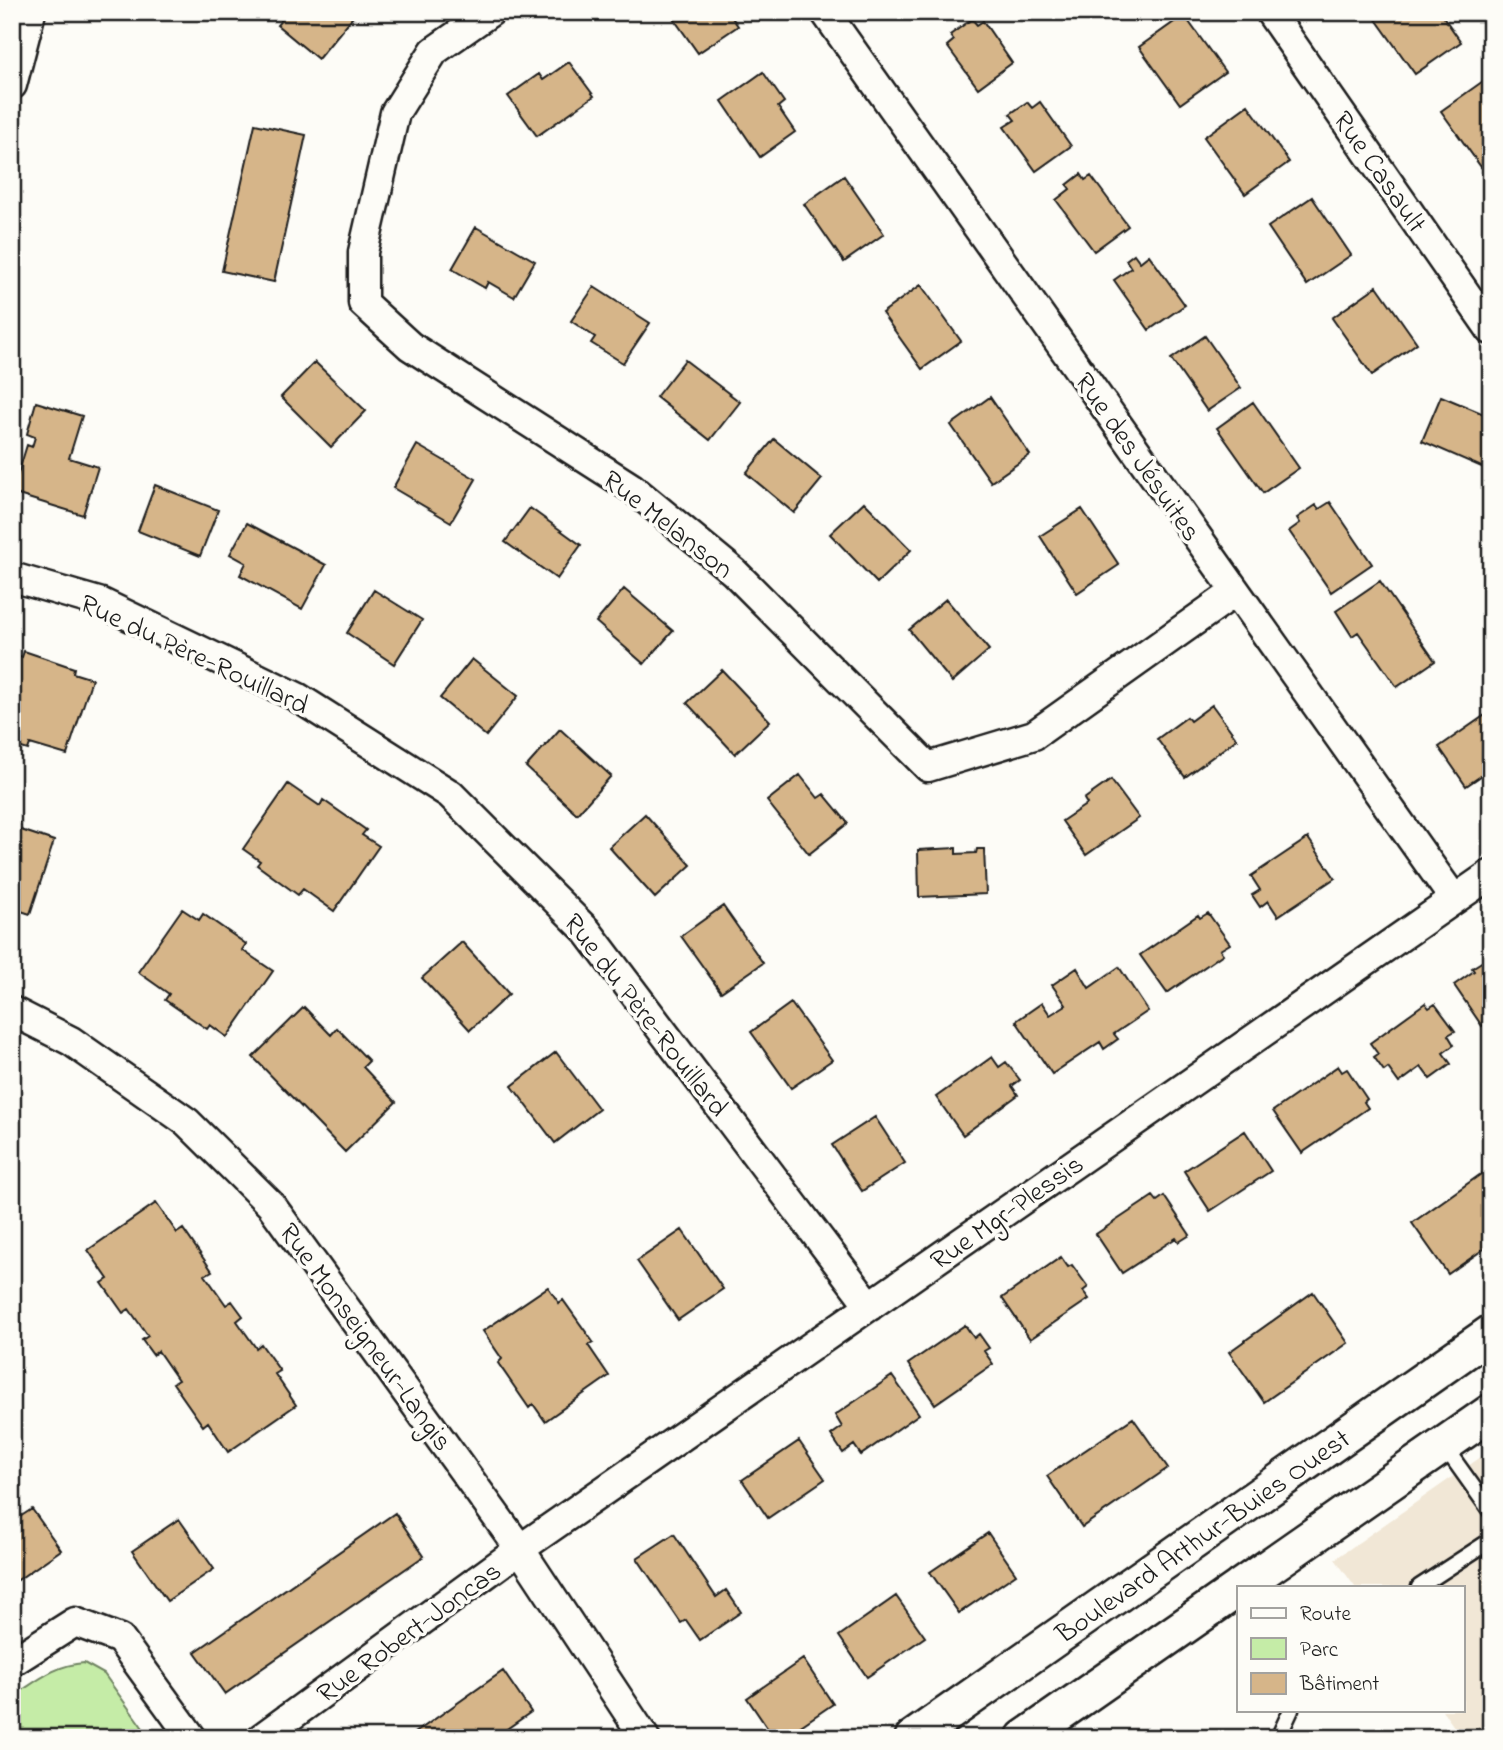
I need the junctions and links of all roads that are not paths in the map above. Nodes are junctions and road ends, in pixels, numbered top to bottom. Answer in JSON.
{"nodes":[{"id":1,"x":31,"y":12,"type":"edge"},
{"id":2,"x":490,"y":12,"type":"edge"},
{"id":3,"x":825,"y":12,"type":"edge"},
{"id":4,"x":1270,"y":12,"type":"edge"},
{"id":5,"x":12,"y":85,"type":"edge"},
{"id":6,"x":1491,"y":330,"type":"edge"},
{"id":7,"x":12,"y":577,"type":"edge"},
{"id":8,"x":1235,"y":592,"type":"junction"},
{"id":9,"x":1491,"y":874,"type":"edge"},
{"id":10,"x":1454,"y":899,"type":"junction"},
{"id":11,"x":12,"y":1010,"type":"edge"},
{"id":12,"x":870,"y":1306,"type":"junction"},
{"id":13,"x":1491,"y":1333,"type":"edge"},
{"id":14,"x":1491,"y":1412,"type":"edge"},
{"id":15,"x":1443,"y":1445,"type":"junction"},
{"id":16,"x":1491,"y":1512,"type":"edge"},
{"id":17,"x":1491,"y":1540,"type":"edge"},
{"id":18,"x":520,"y":1549,"type":"junction"},
{"id":19,"x":1242,"y":1586,"type":"edge"},
{"id":20,"x":1421,"y":1586,"type":"edge"},
{"id":21,"x":1237,"y":1589,"type":"edge"},
{"id":22,"x":12,"y":1662,"type":"edge"},
{"id":23,"x":1290,"y":1712,"type":"edge"},
{"id":24,"x":192,"y":1738,"type":"edge"},
{"id":25,"x":261,"y":1738,"type":"edge"},
{"id":26,"x":645,"y":1738,"type":"edge"},
{"id":27,"x":913,"y":1738,"type":"edge"},
{"id":28,"x":1024,"y":1738,"type":"edge"},
{"id":29,"x":1278,"y":1738,"type":"edge"}],
"edges":[{"from":1,"to":5,"type":"street"},
{"from":2,"to":8,"type":"street","name":"Rue Melanson"},
{"from":3,"to":8,"type":"street","name":"Rue des Jésuites"},
{"from":4,"to":6,"type":"street","name":"Rue Casault"},
{"from":7,"to":12,"type":"street","name":"Rue du Père-Rouillard"},
{"from":8,"to":10,"type":"street","name":"Rue des Jésuites"},
{"from":9,"to":10,"type":"street","name":"Rue Mgr-Plessis"},
{"from":10,"to":12,"type":"street","name":"Rue Mgr-Plessis"},
{"from":11,"to":18,"type":"street","name":"Rue Monseigneur-Langis"},
{"from":12,"to":18,"type":"street","name":"Rue Mgr-Plessis"},
{"from":13,"to":27,"type":"street","name":"Boulevard Arthur-Buies Ouest"},
{"from":14,"to":15,"type":"street"},
{"from":15,"to":16,"type":"lane"},
{"from":15,"to":19,"type":"street"},
{"from":17,"to":20,"type":"lane"},
{"from":18,"to":25,"type":"street","name":"Rue Robert-Joncas"},
{"from":18,"to":26,"type":"street","name":"Rue Monseigneur-Langis"},
{"from":21,"to":28,"type":"street"},
{"from":22,"to":24,"type":"street"},
{"from":23,"to":29,"type":"lane"}]}
